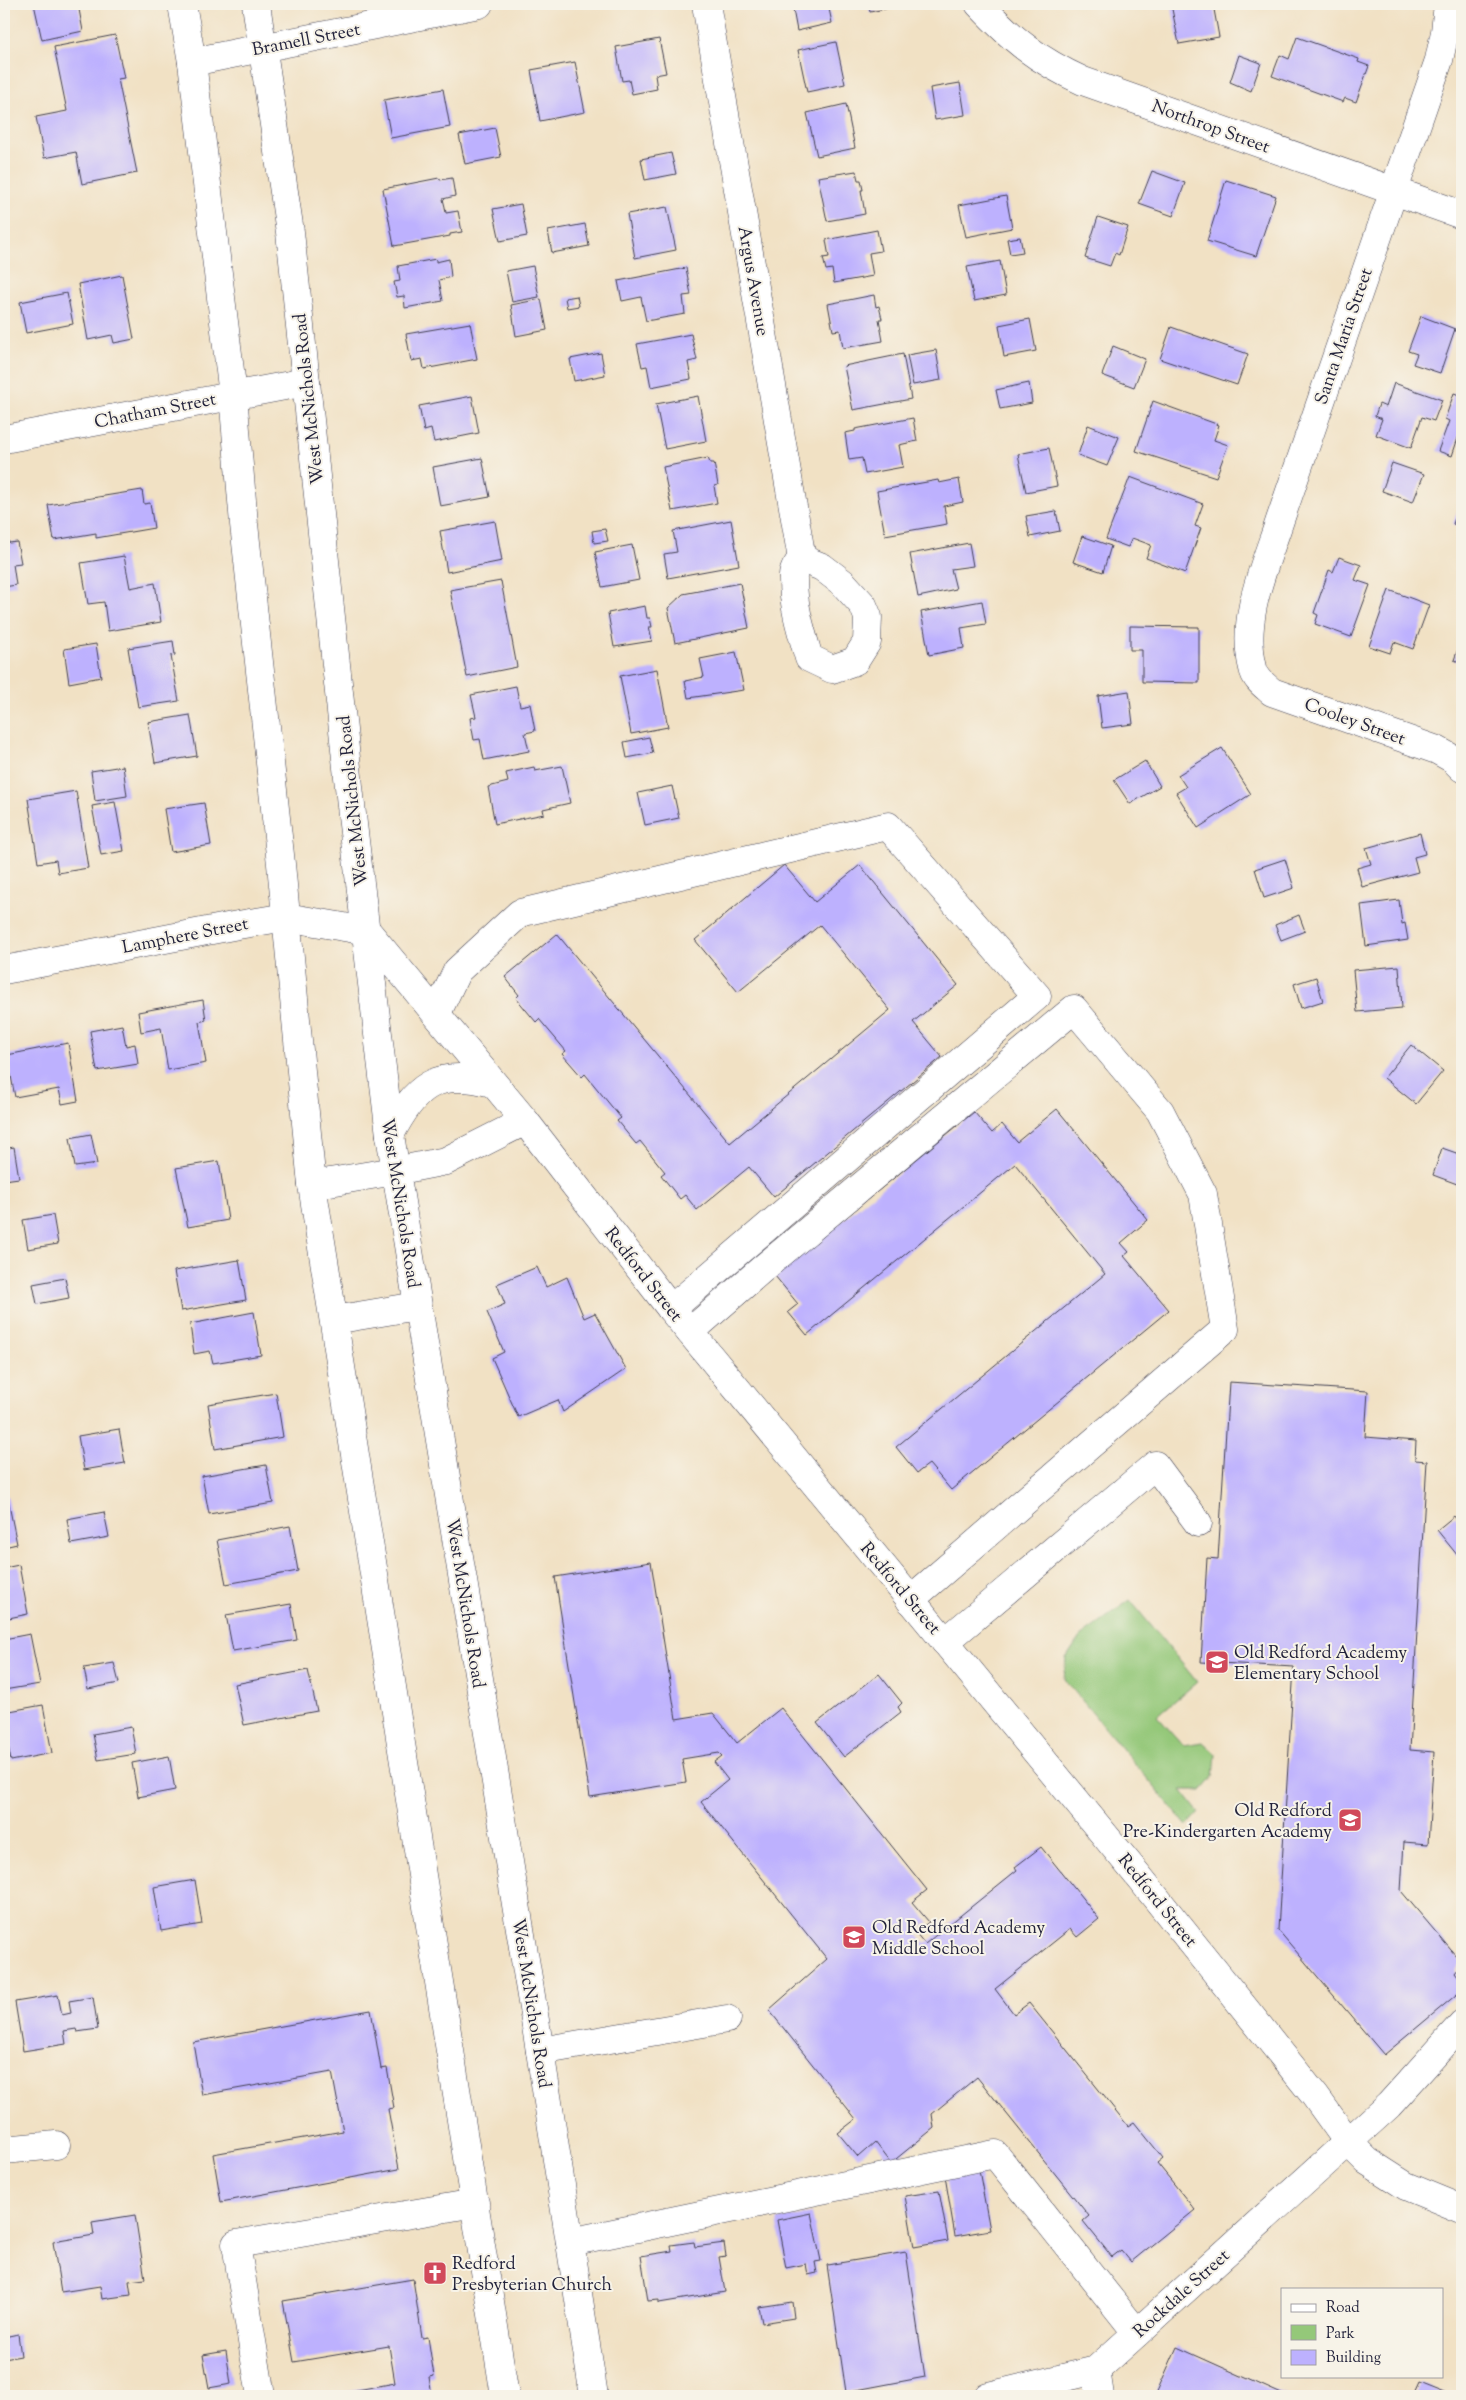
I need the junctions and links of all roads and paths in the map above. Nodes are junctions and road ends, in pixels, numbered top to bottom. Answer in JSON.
{"nodes":[{"id":1,"x":182,"y":4,"type":"edge"},
{"id":2,"x":256,"y":4,"type":"edge"},
{"id":3,"x":479,"y":4,"type":"edge"},
{"id":4,"x":706,"y":4,"type":"edge"},
{"id":5,"x":979,"y":4,"type":"edge"},
{"id":6,"x":1448,"y":4,"type":"edge"},
{"id":7,"x":262,"y":48,"type":"junction"},
{"id":8,"x":192,"y":62,"type":"junction"},
{"id":9,"x":1393,"y":191,"type":"junction"},
{"id":10,"x":1462,"y":215,"type":"edge"},
{"id":11,"x":306,"y":382,"type":"junction"},
{"id":12,"x":233,"y":395,"type":"junction"},
{"id":13,"x":4,"y":439,"type":"edge"},
{"id":14,"x":802,"y":559,"type":"dead end"},
{"id":15,"x":1253,"y":670,"type":"joint"},
{"id":16,"x":1462,"y":768,"type":"edge"},
{"id":17,"x":286,"y":917,"type":"junction"},
{"id":18,"x":367,"y":931,"type":"junction"},
{"id":19,"x":4,"y":970,"type":"edge"},
{"id":20,"x":437,"y":1013,"type":"junction"},
{"id":21,"x":492,"y":1083,"type":"junction"},
{"id":22,"x":525,"y":1121,"type":"junction"},
{"id":23,"x":390,"y":1135,"type":"junction"},
{"id":24,"x":395,"y":1171,"type":"junction"},
{"id":25,"x":312,"y":1185,"type":"junction"},
{"id":26,"x":417,"y":1306,"type":"junction"},
{"id":27,"x":671,"y":1309,"type":"junction"},
{"id":28,"x":334,"y":1320,"type":"junction"},
{"id":29,"x":690,"y":1332,"type":"junction"},
{"id":30,"x":1198,"y":1523,"type":"dead end"},
{"id":31,"x":910,"y":1600,"type":"junction"},
{"id":32,"x":945,"y":1642,"type":"junction"},
{"id":33,"x":727,"y":2019,"type":"dead end"},
{"id":34,"x":1462,"y":2024,"type":"edge"},
{"id":35,"x":540,"y":2051,"type":"junction"},
{"id":36,"x":1348,"y":2142,"type":"junction"},
{"id":37,"x":56,"y":2145,"type":"dead end"},
{"id":38,"x":4,"y":2150,"type":"edge"},
{"id":39,"x":474,"y":2203,"type":"junction"},
{"id":40,"x":1462,"y":2209,"type":"edge"},
{"id":41,"x":570,"y":2242,"type":"junction"},
{"id":42,"x":1137,"y":2333,"type":"junction"},
{"id":43,"x":1098,"y":2383,"type":"edge"},
{"id":44,"x":587,"y":2393,"type":"edge"},
{"id":45,"x":261,"y":2396,"type":"edge"},
{"id":46,"x":505,"y":2396,"type":"edge"},
{"id":47,"x":988,"y":2396,"type":"edge"}],
"edges":[{"from":1,"to":8,"type":"street"},
{"from":2,"to":7,"type":"street","name":"West McNichols Road"},
{"from":3,"to":7,"type":"street","name":"Bramell Street"},
{"from":4,"to":14,"type":"street","name":"Argus Avenue"},
{"from":5,"to":9,"type":"street","name":"Northrop Street"},
{"from":6,"to":9,"type":"street","name":"Santa Maria Street"},
{"from":7,"to":8,"type":"street","name":"Bramell Street"},
{"from":7,"to":11,"type":"street","name":"West McNichols Road"},
{"from":8,"to":12,"type":"street"},
{"from":9,"to":10,"type":"street","name":"Northrop Street"},
{"from":9,"to":15,"type":"street","name":"Santa Maria Street"},
{"from":11,"to":12,"type":"street","name":"Chatham Street"},
{"from":11,"to":18,"type":"street","name":"West McNichols Road"},
{"from":12,"to":13,"type":"street","name":"Chatham Street"},
{"from":12,"to":17,"type":"street"},
{"from":15,"to":16,"type":"street","name":"Cooley Street"},
{"from":17,"to":18,"type":"street","name":"Lamphere Street"},
{"from":17,"to":19,"type":"street","name":"Lamphere Street"},
{"from":17,"to":25,"type":"street"},
{"from":18,"to":20,"type":"street","name":"Redford Street"},
{"from":18,"to":23,"type":"street","name":"West McNichols Road"},
{"from":20,"to":21,"type":"street","name":"Redford Street"},
{"from":20,"to":27,"type":"street"},
{"from":21,"to":22,"type":"street","name":"Redford Street"},
{"from":21,"to":23,"type":"street"},
{"from":22,"to":24,"type":"street"},
{"from":22,"to":27,"type":"street","name":"Redford Street"},
{"from":23,"to":24,"type":"street","name":"West McNichols Road"},
{"from":24,"to":25,"type":"street"},
{"from":24,"to":26,"type":"street","name":"West McNichols Road"},
{"from":25,"to":28,"type":"street"},
{"from":26,"to":28,"type":"street"},
{"from":26,"to":35,"type":"street","name":"West McNichols Road"},
{"from":27,"to":29,"type":"street","name":"Redford Street"},
{"from":28,"to":39,"type":"street"},
{"from":29,"to":31,"type":"street","name":"Redford Street"},
{"from":29,"to":31,"type":"street"},
{"from":30,"to":32,"type":"street"},
{"from":31,"to":32,"type":"street","name":"Redford Street"},
{"from":32,"to":36,"type":"street","name":"Redford Street"},
{"from":33,"to":35,"type":"street"},
{"from":34,"to":36,"type":"street","name":"Rockdale Street"},
{"from":35,"to":41,"type":"street","name":"West McNichols Road"},
{"from":36,"to":40,"type":"street","name":"Redford Street"},
{"from":36,"to":42,"type":"street","name":"Rockdale Street"},
{"from":37,"to":38,"type":"street"},
{"from":39,"to":45,"type":"street"},
{"from":39,"to":46,"type":"street"},
{"from":41,"to":42,"type":"street"},
{"from":41,"to":44,"type":"street","name":"West McNichols Road"},
{"from":42,"to":43,"type":"street","name":"Rockdale Street"},
{"from":43,"to":47,"type":"street","name":"Rockdale Street"}]}
